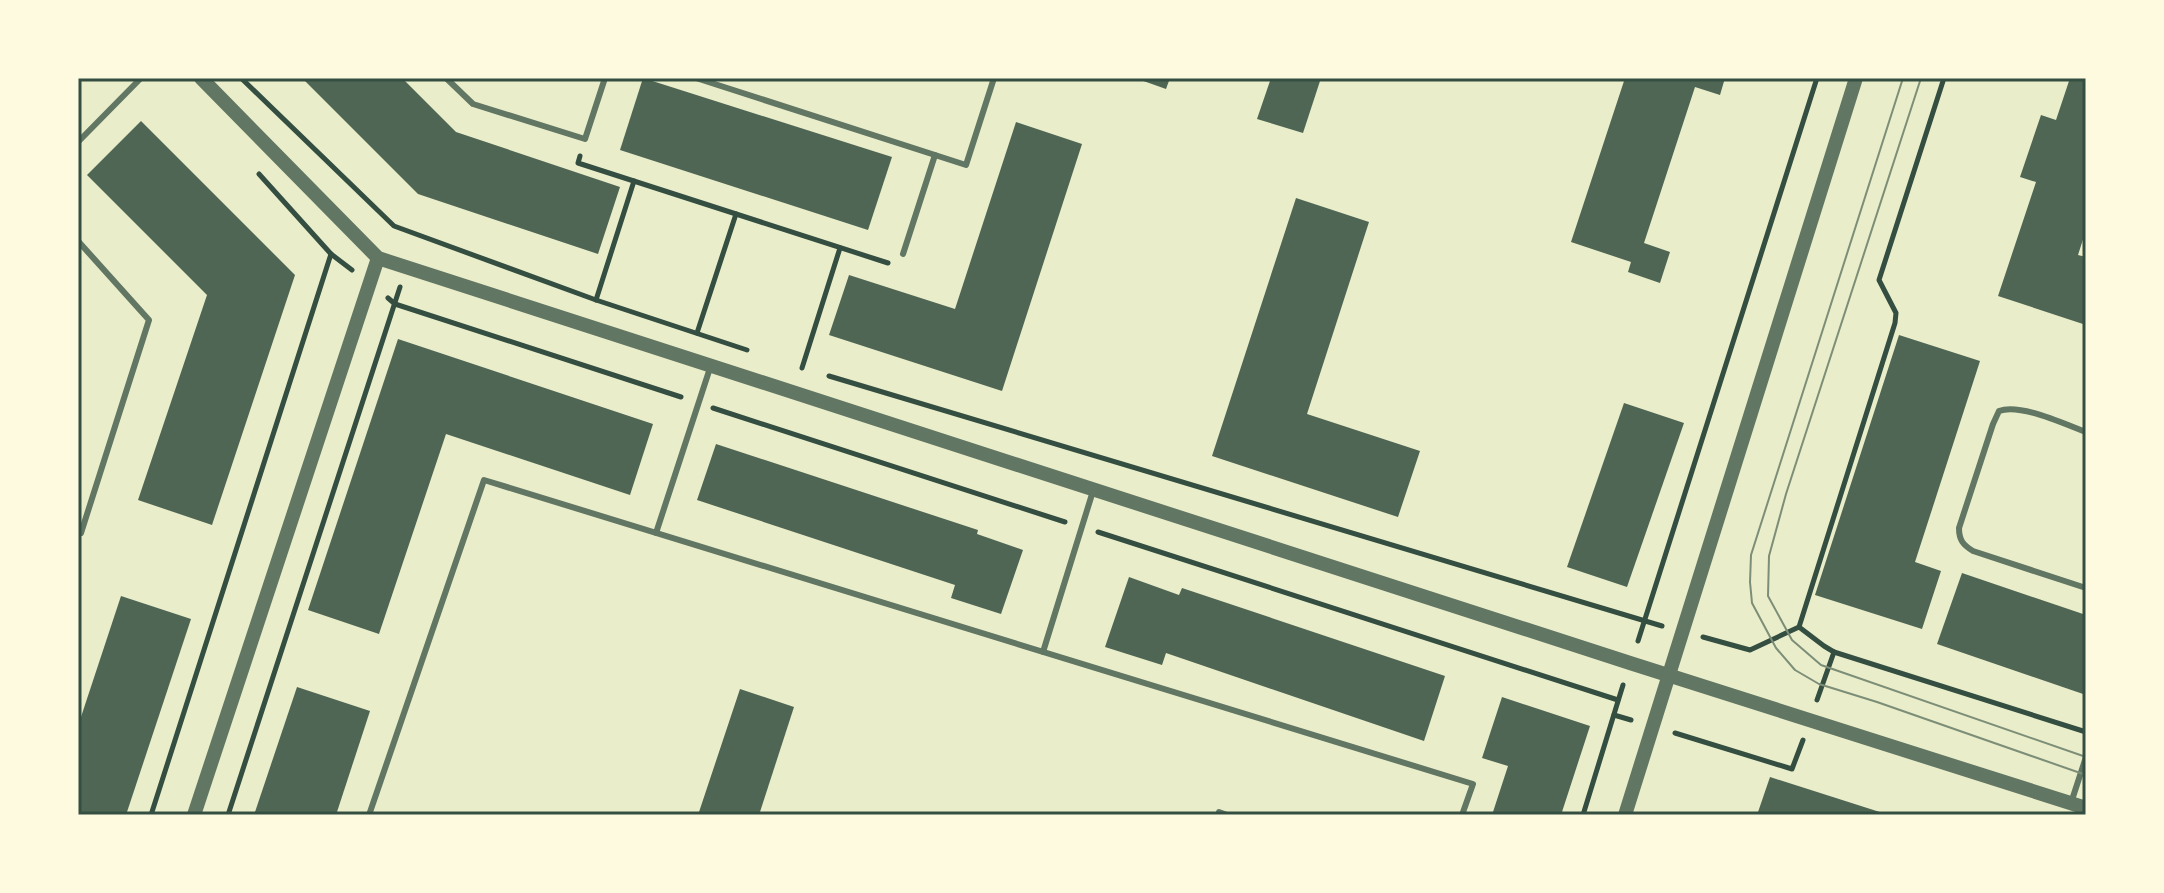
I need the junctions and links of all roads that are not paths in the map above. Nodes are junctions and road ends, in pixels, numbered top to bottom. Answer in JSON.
{"nodes":[{"id":1,"x":141,"y":78,"type":"edge"},
{"id":2,"x":201,"y":78,"type":"edge"},
{"id":3,"x":446,"y":78,"type":"edge"},
{"id":4,"x":605,"y":78,"type":"edge"},
{"id":5,"x":696,"y":78,"type":"edge"},
{"id":6,"x":994,"y":78,"type":"edge"},
{"id":7,"x":1856,"y":78,"type":"edge"},
{"id":8,"x":78,"y":142,"type":"edge"},
{"id":9,"x":935,"y":155,"type":"junction"},
{"id":10,"x":78,"y":241,"type":"edge"},
{"id":11,"x":903,"y":254,"type":"road end"},
{"id":12,"x":378,"y":258,"type":"junction"},
{"id":13,"x":711,"y":365,"type":"junction"},
{"id":14,"x":2086,"y":432,"type":"edge"},
{"id":15,"x":1094,"y":489,"type":"junction"},
{"id":16,"x":81,"y":533,"type":"dead end"},
{"id":17,"x":656,"y":533,"type":"junction"},
{"id":18,"x":2086,"y":588,"type":"edge"},
{"id":19,"x":1043,"y":652,"type":"junction"},
{"id":20,"x":1669,"y":675,"type":"junction"},
{"id":21,"x":2086,"y":757,"type":"edge"},
{"id":22,"x":2079,"y":806,"type":"edge"},
{"id":23,"x":194,"y":815,"type":"edge"},
{"id":24,"x":369,"y":815,"type":"edge"},
{"id":25,"x":1218,"y":815,"type":"edge"},
{"id":26,"x":1227,"y":815,"type":"edge"},
{"id":27,"x":1462,"y":815,"type":"edge"},
{"id":28,"x":1625,"y":815,"type":"edge"}],
"edges":[{"from":1,"to":8,"type":"lane"},
{"from":2,"to":12,"type":"street"},
{"from":3,"to":4,"type":"lane"},
{"from":5,"to":9,"type":"lane"},
{"from":6,"to":9,"type":"lane"},
{"from":7,"to":20,"type":"street"},
{"from":9,"to":11,"type":"lane"},
{"from":10,"to":16,"type":"lane"},
{"from":12,"to":13,"type":"street"},
{"from":12,"to":23,"type":"street"},
{"from":13,"to":15,"type":"street"},
{"from":13,"to":17,"type":"lane"},
{"from":14,"to":18,"type":"lane"},
{"from":15,"to":19,"type":"lane"},
{"from":15,"to":20,"type":"street"},
{"from":17,"to":19,"type":"lane"},
{"from":17,"to":24,"type":"lane"},
{"from":19,"to":27,"type":"lane"},
{"from":20,"to":22,"type":"street"},
{"from":20,"to":28,"type":"street"},
{"from":21,"to":22,"type":"lane"},
{"from":25,"to":26,"type":"lane"}]}
